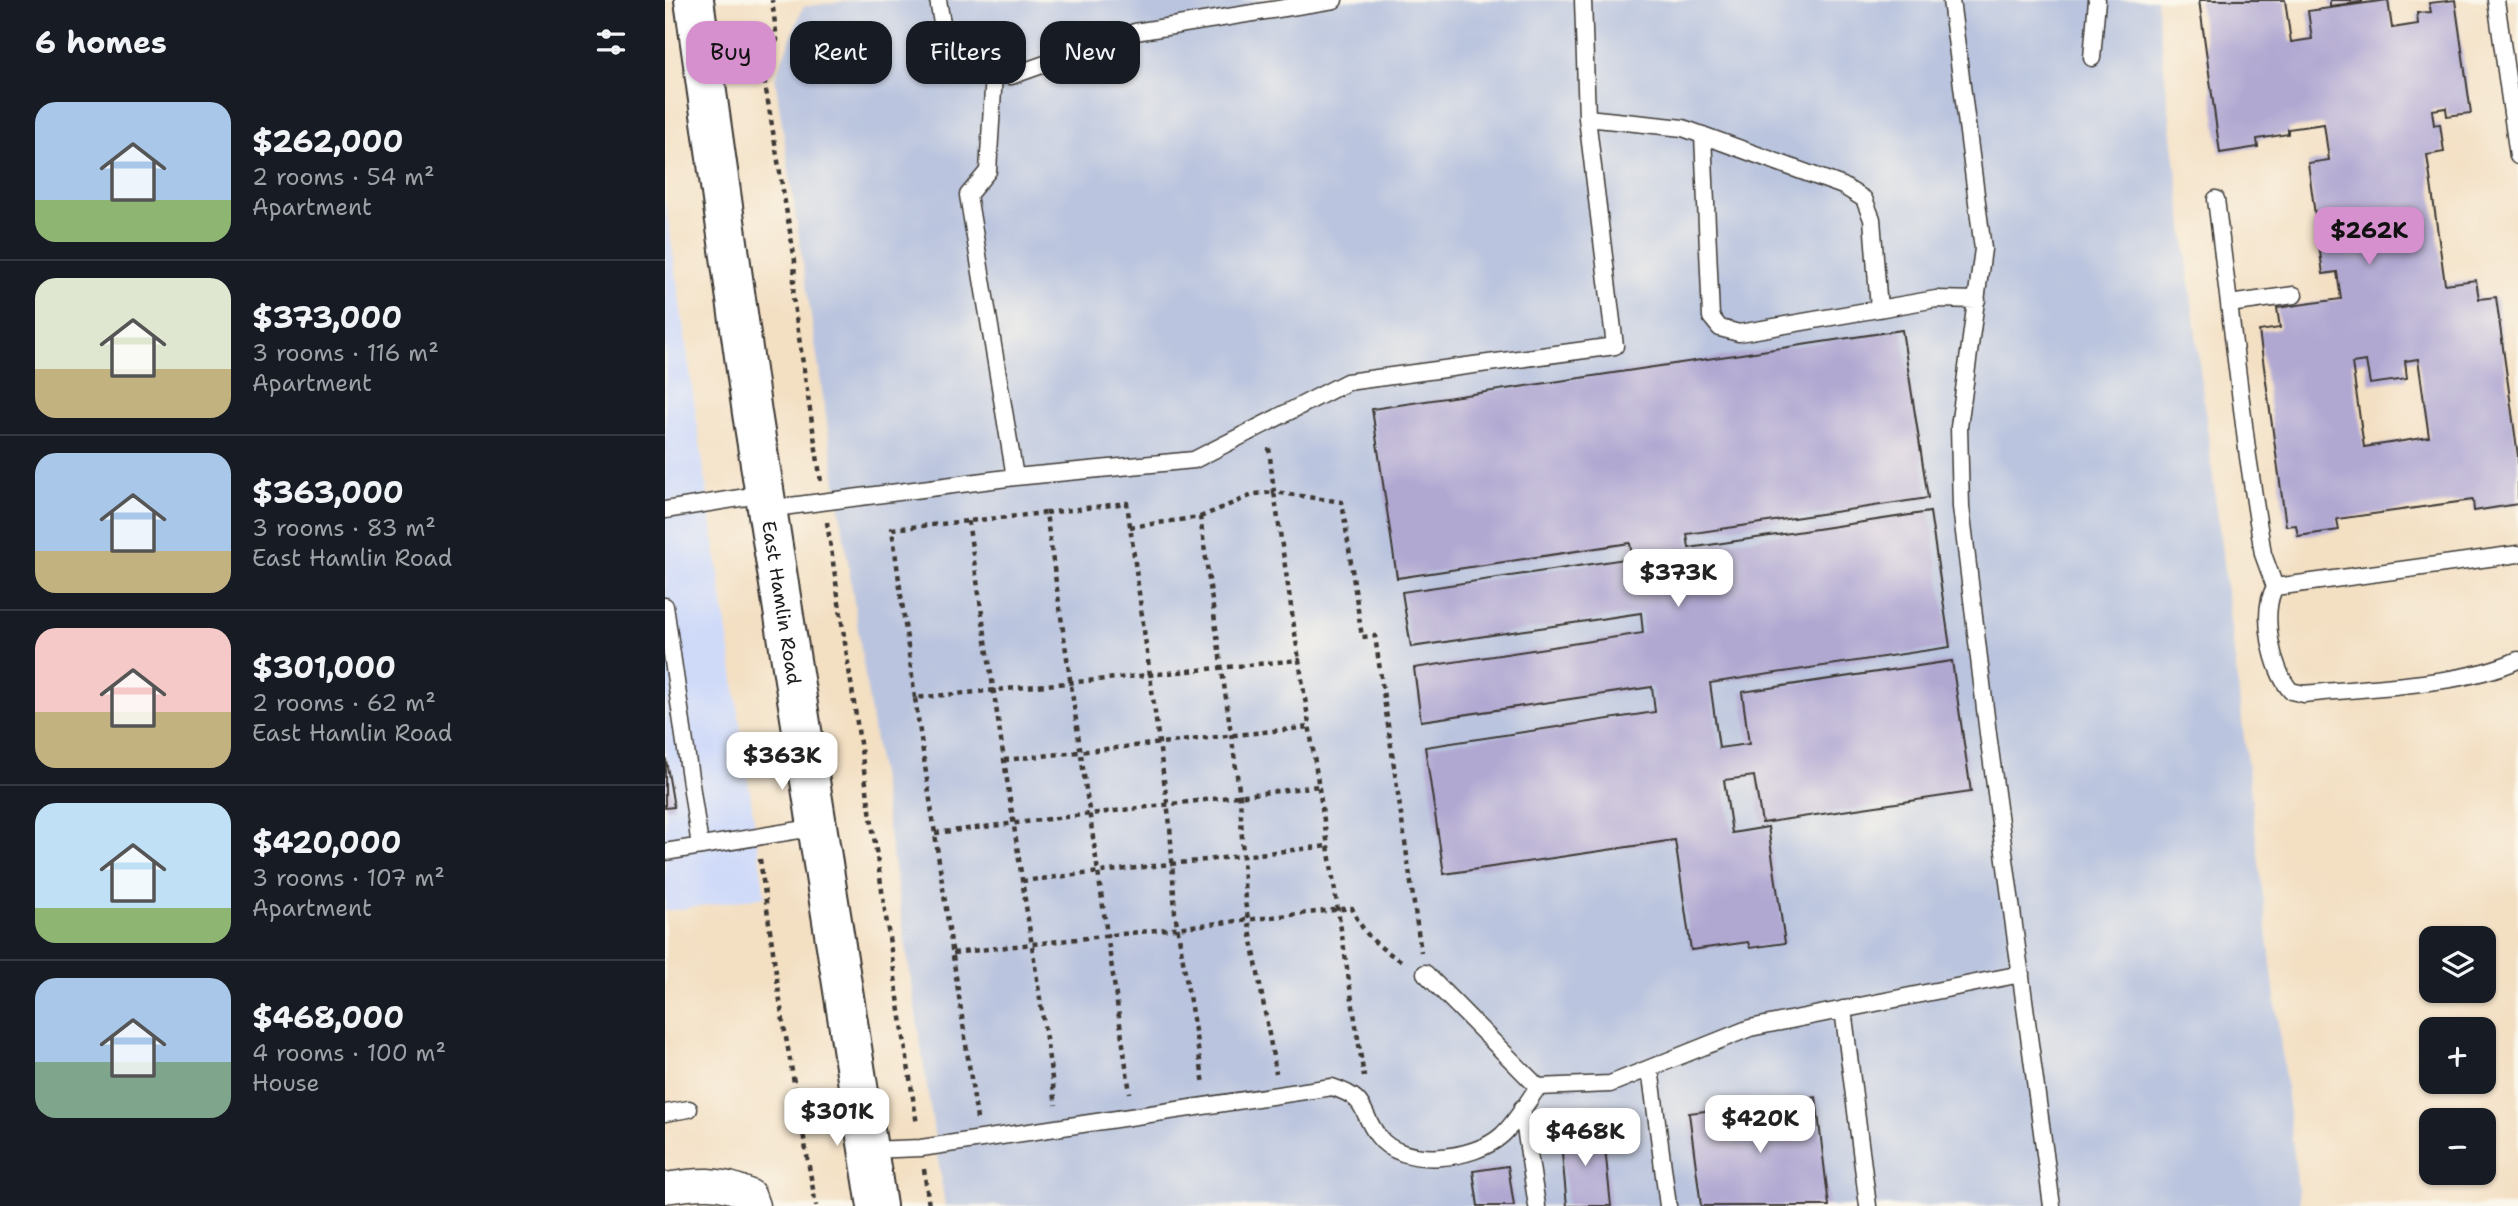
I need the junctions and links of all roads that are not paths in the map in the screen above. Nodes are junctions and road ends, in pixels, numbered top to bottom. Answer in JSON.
{"nodes":[{"id":1,"x":694,"y":0,"type":"edge"},
{"id":2,"x":938,"y":0,"type":"edge"},
{"id":3,"x":1334,"y":0,"type":"edge"},
{"id":4,"x":1583,"y":0,"type":"edge"},
{"id":5,"x":1951,"y":0,"type":"edge"},
{"id":6,"x":2097,"y":0,"type":"edge"},
{"id":7,"x":2496,"y":0,"type":"edge"},
{"id":8,"x":943,"y":21,"type":"edge"},
{"id":9,"x":2092,"y":58,"type":"dead end"},
{"id":10,"x":1026,"y":71,"type":"edge"},
{"id":11,"x":993,"y":84,"type":"edge"},
{"id":12,"x":1587,"y":118,"type":"junction"},
{"id":13,"x":1703,"y":135,"type":"junction"},
{"id":14,"x":2518,"y":156,"type":"edge"},
{"id":15,"x":2216,"y":199,"type":"dead end"},
{"id":16,"x":2294,"y":295,"type":"dead end"},
{"id":17,"x":1977,"y":300,"type":"junction"},
{"id":18,"x":2229,"y":304,"type":"junction"},
{"id":19,"x":1879,"y":309,"type":"junction"},
{"id":20,"x":1015,"y":477,"type":"junction"},
{"id":21,"x":766,"y":502,"type":"junction"},
{"id":22,"x":665,"y":510,"type":"edge"},
{"id":23,"x":2518,"y":554,"type":"edge"},
{"id":24,"x":2275,"y":587,"type":"junction"},
{"id":25,"x":665,"y":606,"type":"edge"},
{"id":26,"x":2518,"y":660,"type":"edge"},
{"id":27,"x":818,"y":827,"type":"junction"},
{"id":28,"x":700,"y":846,"type":"junction"},
{"id":29,"x":665,"y":852,"type":"edge"},
{"id":30,"x":1425,"y":973,"type":"road end"},
{"id":31,"x":2021,"y":974,"type":"junction"},
{"id":32,"x":1843,"y":1009,"type":"junction"},
{"id":33,"x":1650,"y":1068,"type":"junction"},
{"id":34,"x":1538,"y":1087,"type":"junction"},
{"id":35,"x":1522,"y":1108,"type":"junction"},
{"id":36,"x":689,"y":1109,"type":"dead end"},
{"id":37,"x":665,"y":1113,"type":"edge"},
{"id":38,"x":868,"y":1150,"type":"junction"},
{"id":39,"x":665,"y":1188,"type":"edge"},
{"id":40,"x":754,"y":1206,"type":"edge"},
{"id":41,"x":877,"y":1206,"type":"edge"},
{"id":42,"x":1537,"y":1206,"type":"edge"},
{"id":43,"x":1668,"y":1206,"type":"edge"},
{"id":44,"x":1868,"y":1206,"type":"edge"},
{"id":45,"x":2052,"y":1206,"type":"edge"}],
"edges":[{"from":1,"to":21,"type":"street","name":"East Hamlin Road"},
{"from":2,"to":8,"type":"lane"},
{"from":3,"to":10,"type":"lane"},
{"from":4,"to":12,"type":"lane"},
{"from":5,"to":17,"type":"lane"},
{"from":6,"to":9,"type":"lane"},
{"from":7,"to":14,"type":"lane"},
{"from":11,"to":20,"type":"lane"},
{"from":12,"to":13,"type":"lane"},
{"from":12,"to":20,"type":"lane"},
{"from":13,"to":19,"type":"lane"},
{"from":13,"to":19,"type":"lane"},
{"from":15,"to":18,"type":"lane"},
{"from":16,"to":18,"type":"lane"},
{"from":17,"to":19,"type":"lane"},
{"from":17,"to":31,"type":"lane"},
{"from":18,"to":24,"type":"lane"},
{"from":20,"to":21,"type":"lane"},
{"from":21,"to":22,"type":"lane"},
{"from":21,"to":27,"type":"street","name":"East Hamlin Road"},
{"from":23,"to":24,"type":"lane"},
{"from":24,"to":26,"type":"lane"},
{"from":25,"to":28,"type":"lane"},
{"from":27,"to":28,"type":"lane"},
{"from":27,"to":38,"type":"street","name":"East Hamlin Road"},
{"from":28,"to":29,"type":"lane"},
{"from":30,"to":34,"type":"lane"},
{"from":31,"to":32,"type":"lane"},
{"from":31,"to":45,"type":"lane"},
{"from":32,"to":33,"type":"lane"},
{"from":32,"to":44,"type":"lane"},
{"from":33,"to":34,"type":"lane"},
{"from":33,"to":43,"type":"lane"},
{"from":34,"to":35,"type":"lane"},
{"from":35,"to":38,"type":"lane"},
{"from":35,"to":42,"type":"lane"},
{"from":36,"to":37,"type":"lane"},
{"from":38,"to":41,"type":"street","name":"East Hamlin Road"},
{"from":39,"to":40,"type":"street"}]}
